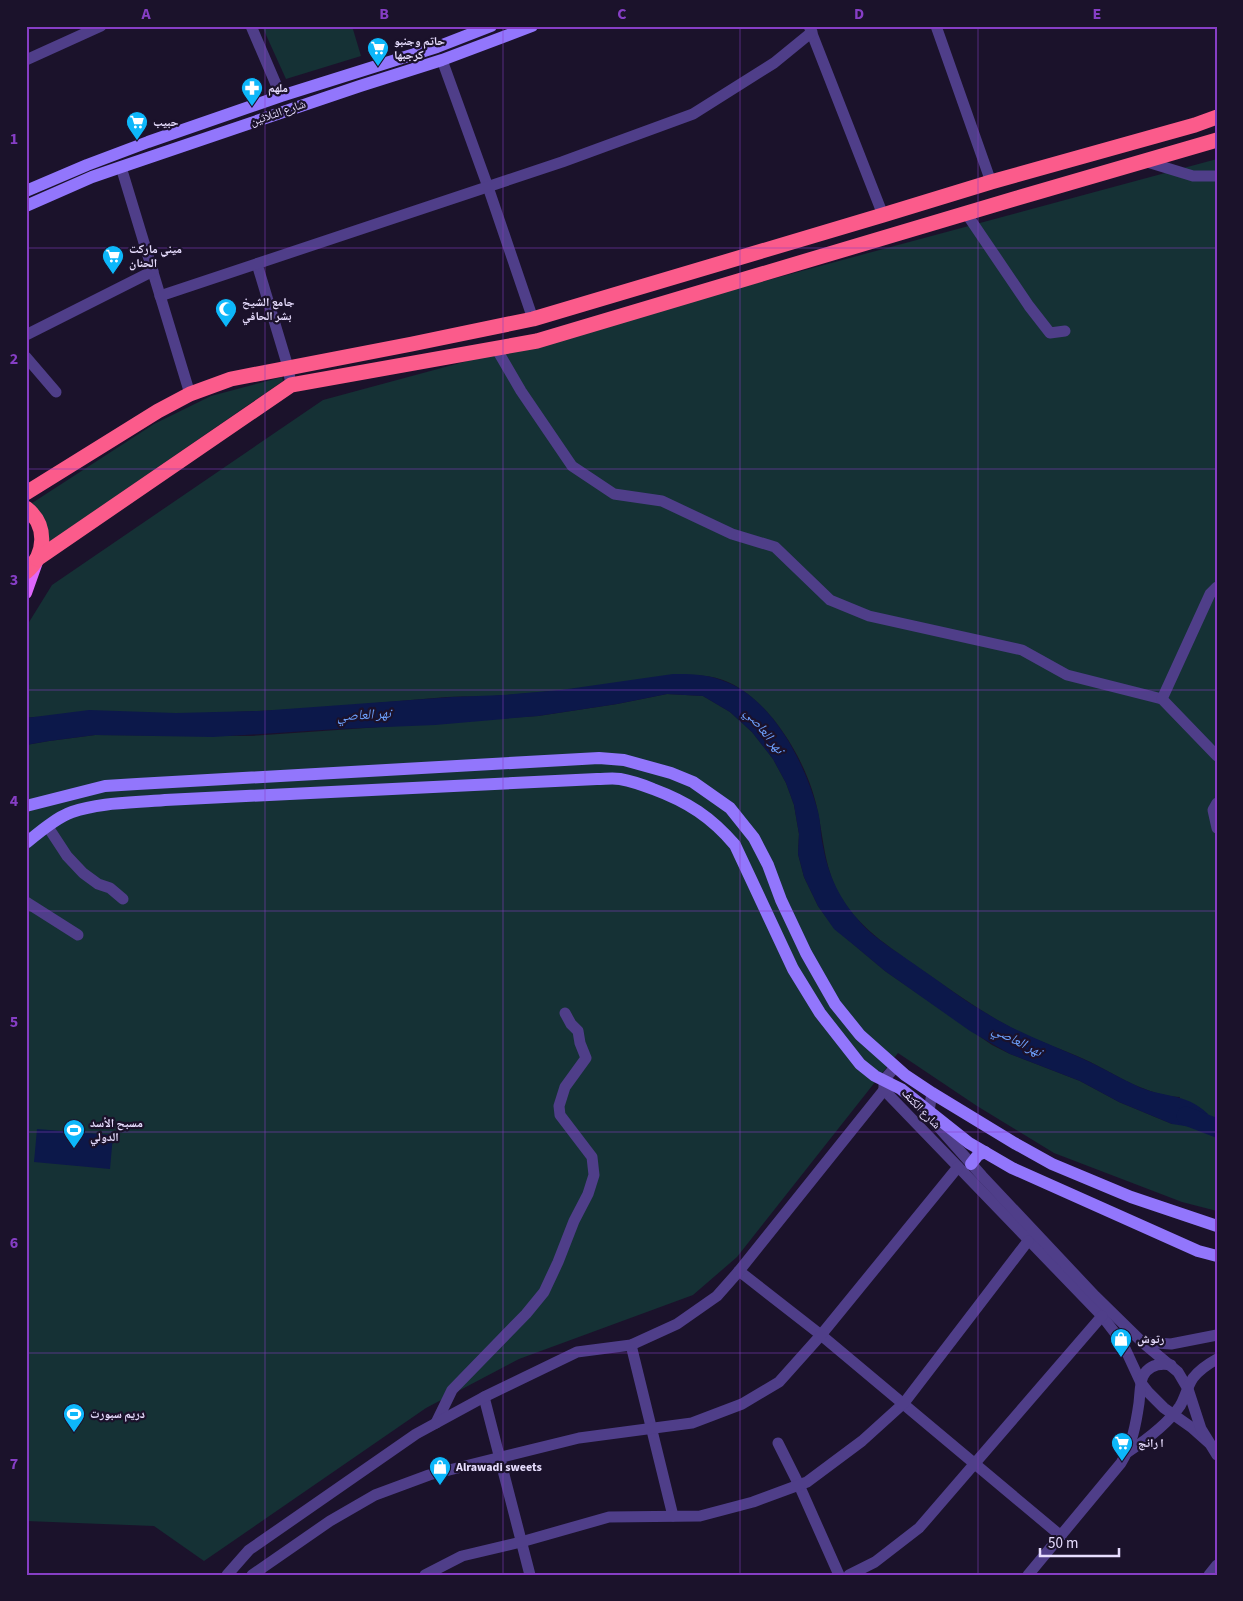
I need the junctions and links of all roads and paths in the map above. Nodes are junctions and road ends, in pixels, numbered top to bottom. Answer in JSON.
{"nodes":[{"id":1,"x":100,"y":26,"type":"edge"},
{"id":2,"x":251,"y":26,"type":"edge"},
{"id":3,"x":492,"y":26,"type":"edge"},
{"id":4,"x":532,"y":26,"type":"edge"},
{"id":5,"x":936,"y":26,"type":"edge"},
{"id":6,"x":811,"y":29,"type":"edge"},
{"id":7,"x":26,"y":60,"type":"edge"},
{"id":8,"x":442,"y":60,"type":"junction"},
{"id":9,"x":281,"y":96,"type":"junction"},
{"id":10,"x":1217,"y":117,"type":"edge"},
{"id":11,"x":1217,"y":140,"type":"edge"},
{"id":12,"x":148,"y":142,"type":"junction"},
{"id":13,"x":152,"y":156,"type":"junction"},
{"id":14,"x":1144,"y":161,"type":"junction"},
{"id":15,"x":121,"y":167,"type":"junction"},
{"id":16,"x":1217,"y":176,"type":"edge"},
{"id":17,"x":991,"y":182,"type":"junction"},
{"id":18,"x":488,"y":186,"type":"junction"},
{"id":19,"x":26,"y":192,"type":"edge"},
{"id":20,"x":26,"y":206,"type":"edge"},
{"id":21,"x":966,"y":213,"type":"junction"},
{"id":22,"x":884,"y":216,"type":"junction"},
{"id":23,"x":257,"y":264,"type":"junction"},
{"id":24,"x":152,"y":271,"type":"junction"},
{"id":25,"x":160,"y":296,"type":"junction"},
{"id":26,"x":533,"y":319,"type":"junction"},
{"id":27,"x":1065,"y":331,"type":"dead end"},
{"id":28,"x":26,"y":335,"type":"edge"},
{"id":29,"x":496,"y":348,"type":"junction"},
{"id":30,"x":26,"y":357,"type":"edge"},
{"id":31,"x":288,"y":367,"type":"junction"},
{"id":32,"x":292,"y":385,"type":"junction"},
{"id":33,"x":56,"y":392,"type":"dead end"},
{"id":34,"x":190,"y":394,"type":"junction"},
{"id":35,"x":26,"y":494,"type":"edge"},
{"id":36,"x":26,"y":508,"type":"edge"},
{"id":37,"x":37,"y":559,"type":"junction"},
{"id":38,"x":26,"y":572,"type":"edge"},
{"id":39,"x":1217,"y":587,"type":"edge"},
{"id":40,"x":26,"y":593,"type":"edge"},
{"id":41,"x":1162,"y":699,"type":"junction"},
{"id":42,"x":1217,"y":756,"type":"edge"},
{"id":43,"x":1217,"y":802,"type":"edge"},
{"id":44,"x":26,"y":806,"type":"edge"},
{"id":45,"x":48,"y":826,"type":"junction"},
{"id":46,"x":1217,"y":828,"type":"edge"},
{"id":47,"x":26,"y":843,"type":"edge"},
{"id":48,"x":123,"y":899,"type":"dead end"},
{"id":49,"x":26,"y":902,"type":"edge"},
{"id":50,"x":78,"y":935,"type":"dead end"},
{"id":51,"x":565,"y":1013,"type":"dead end"},
{"id":52,"x":895,"y":1067,"type":"junction"},
{"id":53,"x":884,"y":1085,"type":"junction"},
{"id":54,"x":932,"y":1093,"type":"junction"},
{"id":55,"x":929,"y":1111,"type":"junction"},
{"id":56,"x":985,"y":1152,"type":"junction"},
{"id":57,"x":972,"y":1164,"type":"junction"},
{"id":58,"x":958,"y":1167,"type":"junction"},
{"id":59,"x":1217,"y":1226,"type":"edge"},
{"id":60,"x":1028,"y":1241,"type":"junction"},
{"id":61,"x":1217,"y":1256,"type":"edge"},
{"id":62,"x":739,"y":1271,"type":"junction"},
{"id":63,"x":1102,"y":1316,"type":"junction"},
{"id":64,"x":821,"y":1335,"type":"junction"},
{"id":65,"x":1217,"y":1335,"type":"edge"},
{"id":66,"x":1142,"y":1342,"type":"junction"},
{"id":67,"x":630,"y":1345,"type":"junction"},
{"id":68,"x":1217,"y":1359,"type":"edge"},
{"id":69,"x":1171,"y":1366,"type":"junction"},
{"id":70,"x":1141,"y":1383,"type":"junction"},
{"id":71,"x":1188,"y":1389,"type":"junction"},
{"id":72,"x":484,"y":1397,"type":"junction"},
{"id":73,"x":904,"y":1403,"type":"junction"},
{"id":74,"x":1173,"y":1414,"type":"junction"},
{"id":75,"x":436,"y":1423,"type":"junction"},
{"id":76,"x":652,"y":1427,"type":"junction"},
{"id":77,"x":778,"y":1443,"type":"dead end"},
{"id":78,"x":1209,"y":1443,"type":"junction"},
{"id":79,"x":1128,"y":1452,"type":"junction"},
{"id":80,"x":1217,"y":1455,"type":"edge"},
{"id":81,"x":500,"y":1458,"type":"junction"},
{"id":82,"x":976,"y":1464,"type":"junction"},
{"id":83,"x":799,"y":1485,"type":"junction"},
{"id":84,"x":673,"y":1516,"type":"junction"},
{"id":85,"x":1061,"y":1536,"type":"junction"},
{"id":86,"x":522,"y":1542,"type":"junction"},
{"id":87,"x":1217,"y":1565,"type":"edge"},
{"id":88,"x":227,"y":1575,"type":"edge"},
{"id":89,"x":252,"y":1575,"type":"edge"},
{"id":90,"x":425,"y":1575,"type":"edge"},
{"id":91,"x":530,"y":1575,"type":"edge"},
{"id":92,"x":839,"y":1575,"type":"edge"},
{"id":93,"x":849,"y":1575,"type":"edge"},
{"id":94,"x":1028,"y":1575,"type":"edge"},
{"id":95,"x":1209,"y":1575,"type":"edge"}],
"edges":[{"from":1,"to":7,"type":"street"},
{"from":2,"to":9,"type":"street"},
{"from":3,"to":9,"type":"main road"},
{"from":4,"to":8,"type":"main road","name":"شارع الثلاثين"},
{"from":5,"to":17,"type":"street"},
{"from":6,"to":18,"type":"street"},
{"from":6,"to":22,"type":"street"},
{"from":8,"to":13,"type":"main road","name":"شارع الثلاثين"},
{"from":8,"to":18,"type":"street"},
{"from":9,"to":12,"type":"main road"},
{"from":10,"to":17,"type":"highway"},
{"from":11,"to":14,"type":"highway"},
{"from":12,"to":13,"type":"main road"},
{"from":12,"to":19,"type":"main road"},
{"from":13,"to":15,"type":"main road","name":"شارع الثلاثين"},
{"from":14,"to":16,"type":"street"},
{"from":14,"to":21,"type":"highway"},
{"from":15,"to":20,"type":"main road","name":"شارع الثلاثين"},
{"from":15,"to":24,"type":"street"},
{"from":17,"to":22,"type":"highway"},
{"from":18,"to":23,"type":"street"},
{"from":18,"to":26,"type":"street"},
{"from":21,"to":27,"type":"street"},
{"from":21,"to":29,"type":"highway"},
{"from":22,"to":26,"type":"highway"},
{"from":23,"to":25,"type":"street"},
{"from":23,"to":31,"type":"street"},
{"from":24,"to":25,"type":"street"},
{"from":24,"to":28,"type":"street"},
{"from":25,"to":34,"type":"street"},
{"from":26,"to":31,"type":"highway"},
{"from":29,"to":32,"type":"highway"},
{"from":29,"to":41,"type":"street"},
{"from":30,"to":33,"type":"street"},
{"from":31,"to":32,"type":"street"},
{"from":31,"to":34,"type":"highway"},
{"from":32,"to":37,"type":"highway"},
{"from":34,"to":35,"type":"highway"},
{"from":36,"to":37,"type":"highway"},
{"from":37,"to":38,"type":"highway"},
{"from":37,"to":40,"type":"main road"},
{"from":39,"to":41,"type":"street"},
{"from":41,"to":42,"type":"street"},
{"from":43,"to":46,"type":"street"},
{"from":44,"to":52,"type":"main road"},
{"from":45,"to":47,"type":"main road"},
{"from":45,"to":48,"type":"street"},
{"from":45,"to":53,"type":"main road"},
{"from":49,"to":50,"type":"street"},
{"from":51,"to":75,"type":"street"},
{"from":52,"to":53,"type":"street"},
{"from":52,"to":54,"type":"main road"},
{"from":53,"to":55,"type":"main road"},
{"from":53,"to":58,"type":"street","name":"شارع الكتف"},
{"from":53,"to":62,"type":"street"},
{"from":54,"to":55,"type":"street"},
{"from":54,"to":59,"type":"main road"},
{"from":55,"to":56,"type":"main road"},
{"from":55,"to":57,"type":"street"},
{"from":56,"to":57,"type":"main road"},
{"from":56,"to":61,"type":"main road"},
{"from":57,"to":66,"type":"street"},
{"from":58,"to":60,"type":"street","name":"شارع الكتف"},
{"from":58,"to":64,"type":"street"},
{"from":60,"to":63,"type":"street","name":"شارع الكتف"},
{"from":60,"to":73,"type":"street"},
{"from":62,"to":64,"type":"street"},
{"from":62,"to":67,"type":"street"},
{"from":63,"to":70,"type":"street","name":"شارع الكتف"},
{"from":63,"to":82,"type":"street"},
{"from":64,"to":73,"type":"street"},
{"from":64,"to":76,"type":"street"},
{"from":65,"to":66,"type":"street"},
{"from":66,"to":69,"type":"street"},
{"from":67,"to":72,"type":"street"},
{"from":67,"to":76,"type":"street"},
{"from":68,"to":71,"type":"street"},
{"from":69,"to":70,"type":"street"},
{"from":69,"to":71,"type":"street"},
{"from":70,"to":74,"type":"street"},
{"from":70,"to":79,"type":"street"},
{"from":71,"to":74,"type":"street"},
{"from":71,"to":78,"type":"street"},
{"from":72,"to":75,"type":"street"},
{"from":72,"to":81,"type":"street"},
{"from":73,"to":82,"type":"street"},
{"from":73,"to":83,"type":"street"},
{"from":74,"to":78,"type":"street"},
{"from":74,"to":79,"type":"street"},
{"from":75,"to":88,"type":"street"},
{"from":76,"to":81,"type":"street"},
{"from":76,"to":84,"type":"street"},
{"from":77,"to":83,"type":"street"},
{"from":78,"to":80,"type":"street"},
{"from":79,"to":85,"type":"street"},
{"from":81,"to":86,"type":"street"},
{"from":81,"to":89,"type":"street"},
{"from":82,"to":85,"type":"street"},
{"from":82,"to":93,"type":"street"},
{"from":83,"to":84,"type":"street"},
{"from":83,"to":92,"type":"street"},
{"from":84,"to":86,"type":"street"},
{"from":85,"to":94,"type":"street"},
{"from":86,"to":90,"type":"street"},
{"from":86,"to":91,"type":"street"},
{"from":87,"to":95,"type":"street"}]}
